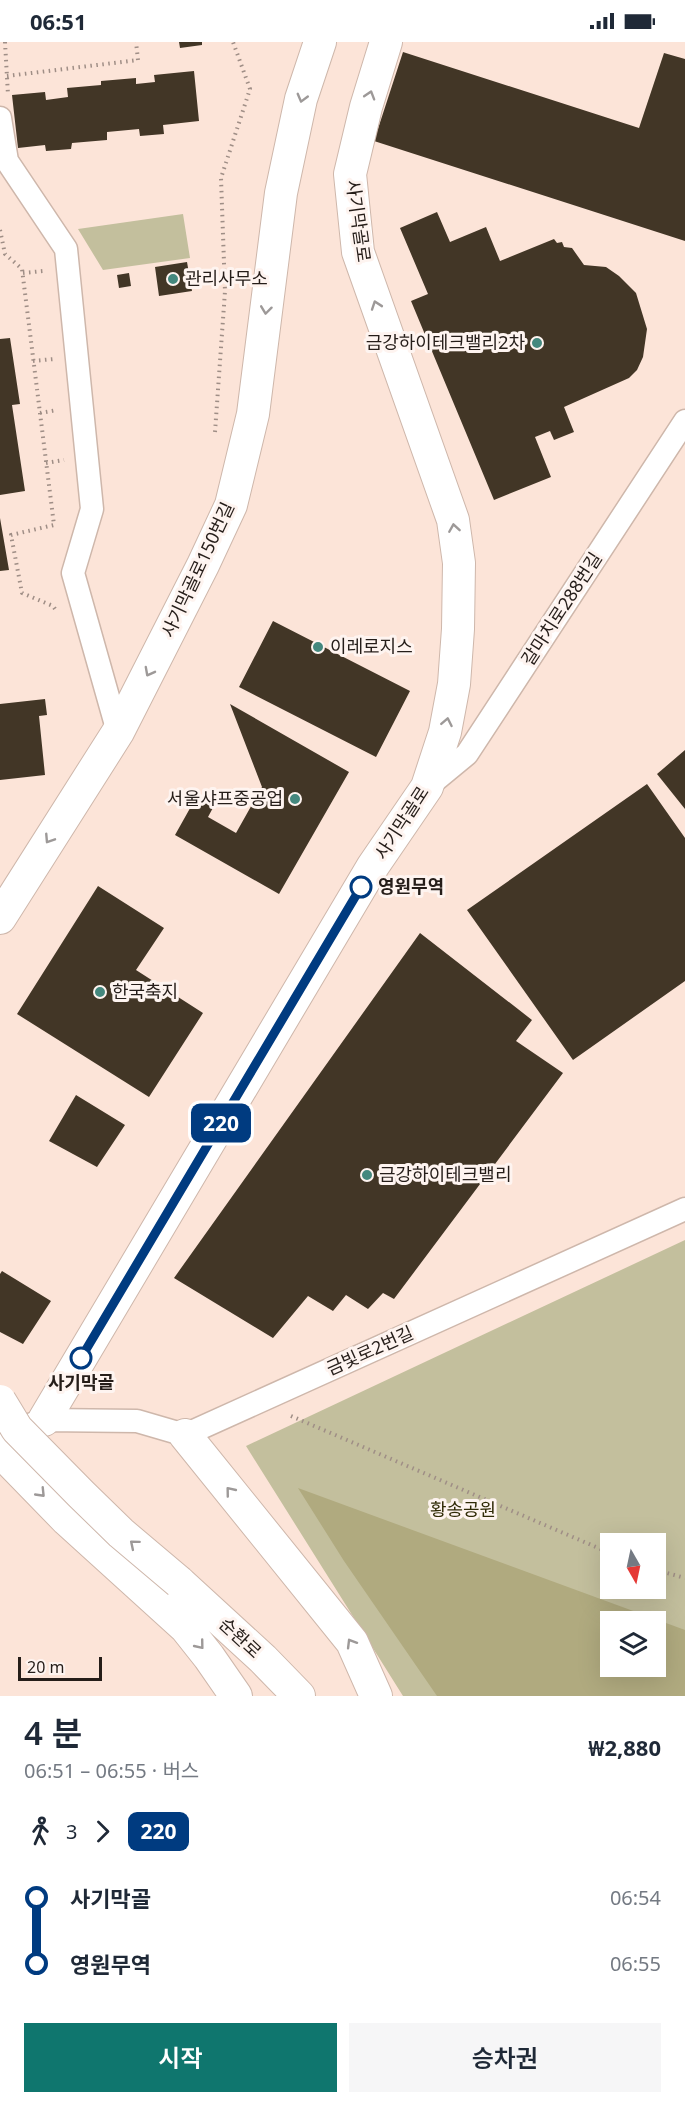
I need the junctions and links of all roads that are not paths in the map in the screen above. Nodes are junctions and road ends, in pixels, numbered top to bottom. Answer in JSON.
{"nodes":[{"id":1,"x":320,"y":42,"type":"edge"},
{"id":2,"x":386,"y":42,"type":"edge"},
{"id":3,"x":0,"y":118,"type":"edge"},
{"id":4,"x":685,"y":421,"type":"edge"},
{"id":5,"x":117,"y":732,"type":"junction"},
{"id":6,"x":427,"y":787,"type":"junction"},
{"id":7,"x":0,"y":918,"type":"edge"},
{"id":8,"x":685,"y":1209,"type":"edge"},
{"id":9,"x":0,"y":1401,"type":"edge"},
{"id":10,"x":44,"y":1420,"type":"junction"},
{"id":11,"x":0,"y":1435,"type":"edge"},
{"id":12,"x":185,"y":1435,"type":"junction"},
{"id":13,"x":0,"y":1452,"type":"edge"},
{"id":14,"x":169,"y":1592,"type":"junction"},
{"id":15,"x":236,"y":1696,"type":"edge"},
{"id":16,"x":299,"y":1696,"type":"edge"},
{"id":17,"x":376,"y":1696,"type":"edge"}],
"edges":[{"from":1,"to":5,"type":"street","name":"사기막골로150번길","one_way":true},
{"from":6,"to":2,"type":"street","name":"사기막골로","one_way":true},
{"from":3,"to":5,"type":"street"},
{"from":4,"to":6,"type":"street","name":"갈마치로288번길"},
{"from":5,"to":7,"type":"street","name":"사기막골로150번길","one_way":true},
{"from":6,"to":10,"type":"street","name":"사기막골로"},
{"from":8,"to":12,"type":"street","name":"금빛로2번길"},
{"from":14,"to":9,"type":"street","one_way":true,"bridge":true},
{"from":10,"to":11,"type":"street"},
{"from":10,"to":12,"type":"street"},
{"from":17,"to":12,"type":"street","one_way":true},
{"from":13,"to":14,"type":"street","one_way":true},
{"from":14,"to":15,"type":"street","name":"순환로","one_way":true},
{"from":14,"to":16,"type":"street","name":"순환로"}]}
